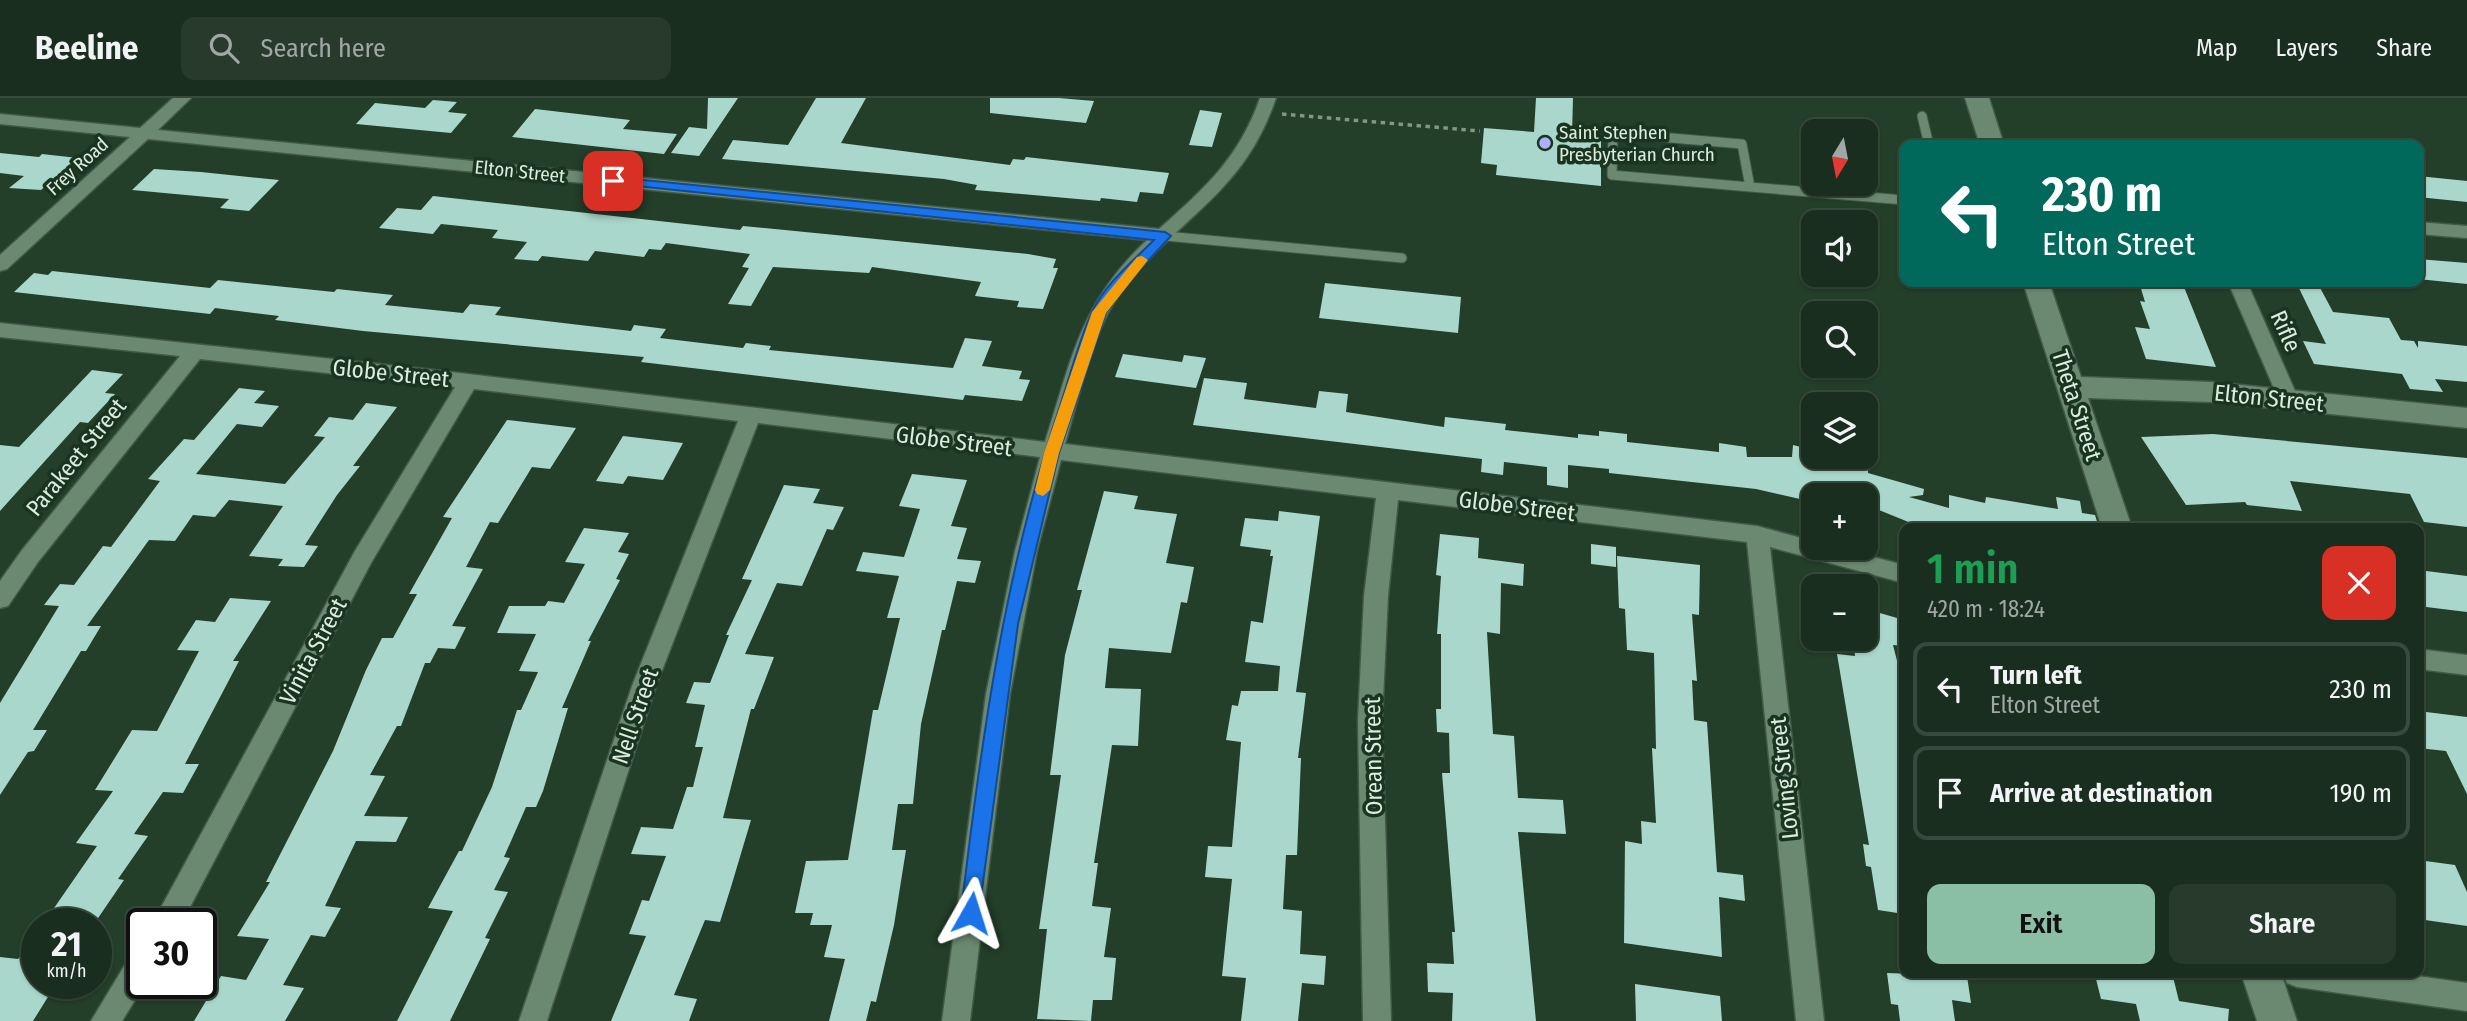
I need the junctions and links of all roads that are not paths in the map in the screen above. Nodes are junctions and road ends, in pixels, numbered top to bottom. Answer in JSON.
{"nodes":[{"id":1,"x":183,"y":98,"type":"edge"},
{"id":2,"x":1977,"y":98,"type":"edge"},
{"id":3,"x":1266,"y":105,"type":"edge"},
{"id":4,"x":1922,"y":116,"type":"dead end"},
{"id":5,"x":0,"y":119,"type":"edge"},
{"id":6,"x":144,"y":133,"type":"junction"},
{"id":7,"x":1928,"y":140,"type":"edge"},
{"id":8,"x":1990,"y":140,"type":"edge"},
{"id":9,"x":1750,"y":187,"type":"junction"},
{"id":10,"x":1899,"y":200,"type":"edge"},
{"id":11,"x":2424,"y":228,"type":"edge"},
{"id":12,"x":2467,"y":232,"type":"edge"},
{"id":13,"x":1165,"y":236,"type":"junction"},
{"id":14,"x":1402,"y":258,"type":"dead end"},
{"id":15,"x":0,"y":265,"type":"edge"},
{"id":16,"x":2038,"y":287,"type":"edge"},
{"id":17,"x":2239,"y":287,"type":"edge"},
{"id":18,"x":0,"y":330,"type":"edge"},
{"id":19,"x":195,"y":351,"type":"junction"},
{"id":20,"x":468,"y":382,"type":"junction"},
{"id":21,"x":2070,"y":387,"type":"junction"},
{"id":22,"x":2289,"y":400,"type":"junction"},
{"id":23,"x":751,"y":415,"type":"junction"},
{"id":24,"x":2467,"y":418,"type":"edge"},
{"id":25,"x":1052,"y":453,"type":"junction"},
{"id":26,"x":1388,"y":491,"type":"junction"},
{"id":27,"x":2115,"y":523,"type":"edge"},
{"id":28,"x":1757,"y":535,"type":"junction"},
{"id":29,"x":1899,"y":573,"type":"edge"},
{"id":30,"x":0,"y":599,"type":"edge"},
{"id":31,"x":2424,"y":660,"type":"edge"},
{"id":32,"x":2467,"y":664,"type":"edge"},
{"id":33,"x":175,"y":908,"type":"edge"},
{"id":34,"x":2263,"y":978,"type":"edge"},
{"id":35,"x":2332,"y":978,"type":"edge"},
{"id":36,"x":126,"y":988,"type":"edge"},
{"id":37,"x":2467,"y":997,"type":"edge"},
{"id":38,"x":105,"y":1021,"type":"edge"},
{"id":39,"x":533,"y":1021,"type":"edge"},
{"id":40,"x":956,"y":1021,"type":"edge"},
{"id":41,"x":1377,"y":1021,"type":"edge"},
{"id":42,"x":1810,"y":1021,"type":"edge"},
{"id":43,"x":2277,"y":1021,"type":"edge"}],
"edges":[{"from":1,"to":6,"type":"street","name":"Frey Road"},
{"from":2,"to":8,"type":"street"},
{"from":3,"to":13,"type":"street"},
{"from":4,"to":7,"type":"lane"},
{"from":5,"to":6,"type":"street","name":"Elton Street"},
{"from":6,"to":13,"type":"street","name":"Elton Street"},
{"from":6,"to":15,"type":"street","name":"Frey Road"},
{"from":9,"to":9,"type":"lane"},
{"from":9,"to":10,"type":"lane"},
{"from":11,"to":12,"type":"street"},
{"from":13,"to":14,"type":"lane"},
{"from":13,"to":25,"type":"street"},
{"from":16,"to":21,"type":"street","name":"Theta Street"},
{"from":17,"to":22,"type":"street","name":"Rifle"},
{"from":18,"to":19,"type":"street","name":"Globe Street"},
{"from":19,"to":20,"type":"street","name":"Globe Street"},
{"from":19,"to":30,"type":"street","name":"Parakeet Street"},
{"from":20,"to":23,"type":"street","name":"Globe Street"},
{"from":20,"to":33,"type":"street","name":"Vinita Street"},
{"from":21,"to":22,"type":"street","name":"Elton Street"},
{"from":21,"to":27,"type":"street","name":"Theta Street"},
{"from":22,"to":24,"type":"street","name":"Elton Street"},
{"from":23,"to":25,"type":"street","name":"Globe Street"},
{"from":23,"to":39,"type":"street","name":"Nell Street"},
{"from":25,"to":26,"type":"street","name":"Globe Street"},
{"from":25,"to":40,"type":"street"},
{"from":26,"to":28,"type":"street","name":"Globe Street"},
{"from":26,"to":41,"type":"street","name":"Orean Street"},
{"from":28,"to":29,"type":"street","name":"Globe Street"},
{"from":28,"to":42,"type":"street","name":"Loving Street"},
{"from":31,"to":32,"type":"street"},
{"from":34,"to":43,"type":"street"},
{"from":35,"to":37,"type":"street"},
{"from":36,"to":38,"type":"street"}]}
